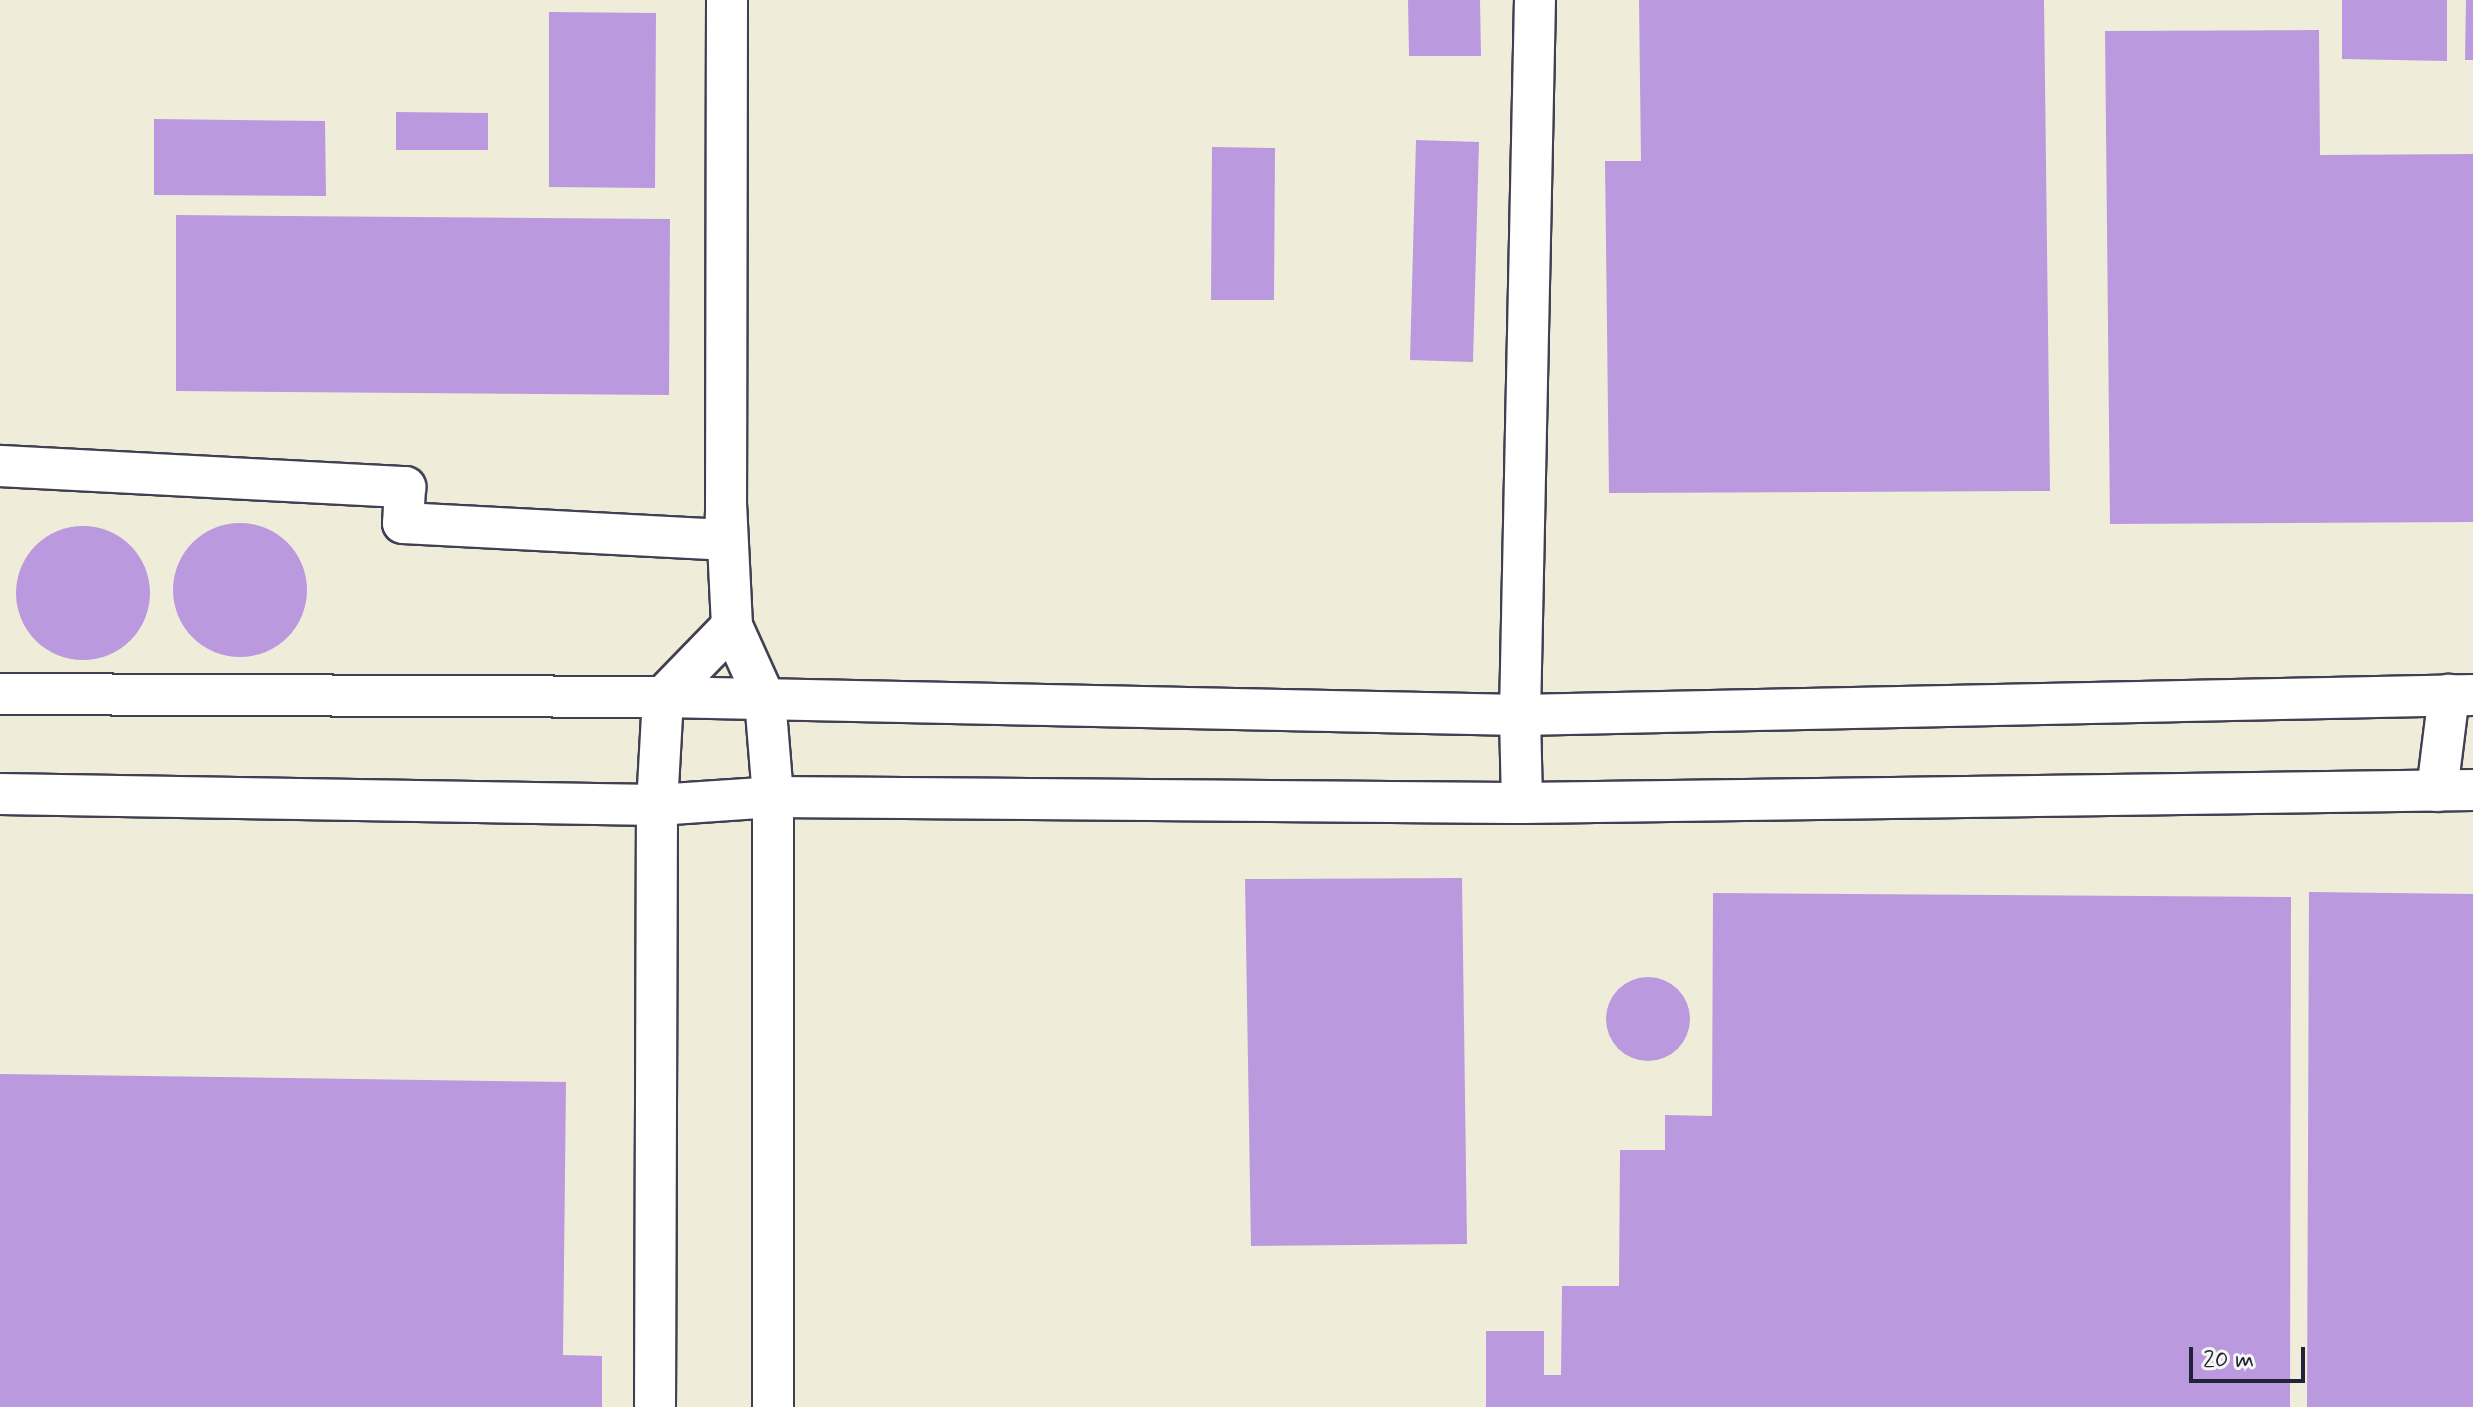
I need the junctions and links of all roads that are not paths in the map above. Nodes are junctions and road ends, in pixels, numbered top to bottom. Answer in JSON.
{"nodes":[{"id":1,"x":727,"y":0,"type":"edge"},
{"id":2,"x":1535,"y":0,"type":"edge"},
{"id":3,"x":0,"y":466,"type":"edge"},
{"id":4,"x":726,"y":503,"type":"junction"},
{"id":5,"x":732,"y":626,"type":"junction"},
{"id":6,"x":0,"y":694,"type":"edge"},
{"id":7,"x":2461,"y":695,"type":"edge"},
{"id":8,"x":663,"y":697,"type":"junction"},
{"id":9,"x":765,"y":699,"type":"junction"},
{"id":10,"x":1520,"y":715,"type":"junction"},
{"id":11,"x":2455,"y":790,"type":"edge"},
{"id":12,"x":0,"y":794,"type":"edge"},
{"id":13,"x":773,"y":797,"type":"junction"},
{"id":14,"x":1522,"y":803,"type":"junction"},
{"id":15,"x":657,"y":805,"type":"junction"},
{"id":16,"x":655,"y":1407,"type":"edge"},
{"id":17,"x":773,"y":1407,"type":"edge"}],
"edges":[{"from":1,"to":4,"type":"street"},
{"from":2,"to":10,"type":"street"},
{"from":3,"to":4,"type":"street"},
{"from":4,"to":5,"type":"street"},
{"from":5,"to":8,"type":"street"},
{"from":5,"to":9,"type":"street"},
{"from":6,"to":8,"type":"street"},
{"from":7,"to":10,"type":"street"},
{"from":7,"to":11,"type":"street"},
{"from":8,"to":9,"type":"street"},
{"from":8,"to":15,"type":"street"},
{"from":9,"to":10,"type":"street"},
{"from":9,"to":13,"type":"street"},
{"from":10,"to":14,"type":"street"},
{"from":11,"to":14,"type":"street"},
{"from":12,"to":15,"type":"street"},
{"from":13,"to":14,"type":"street"},
{"from":13,"to":15,"type":"street"},
{"from":13,"to":17,"type":"street"},
{"from":15,"to":16,"type":"street"}]}
